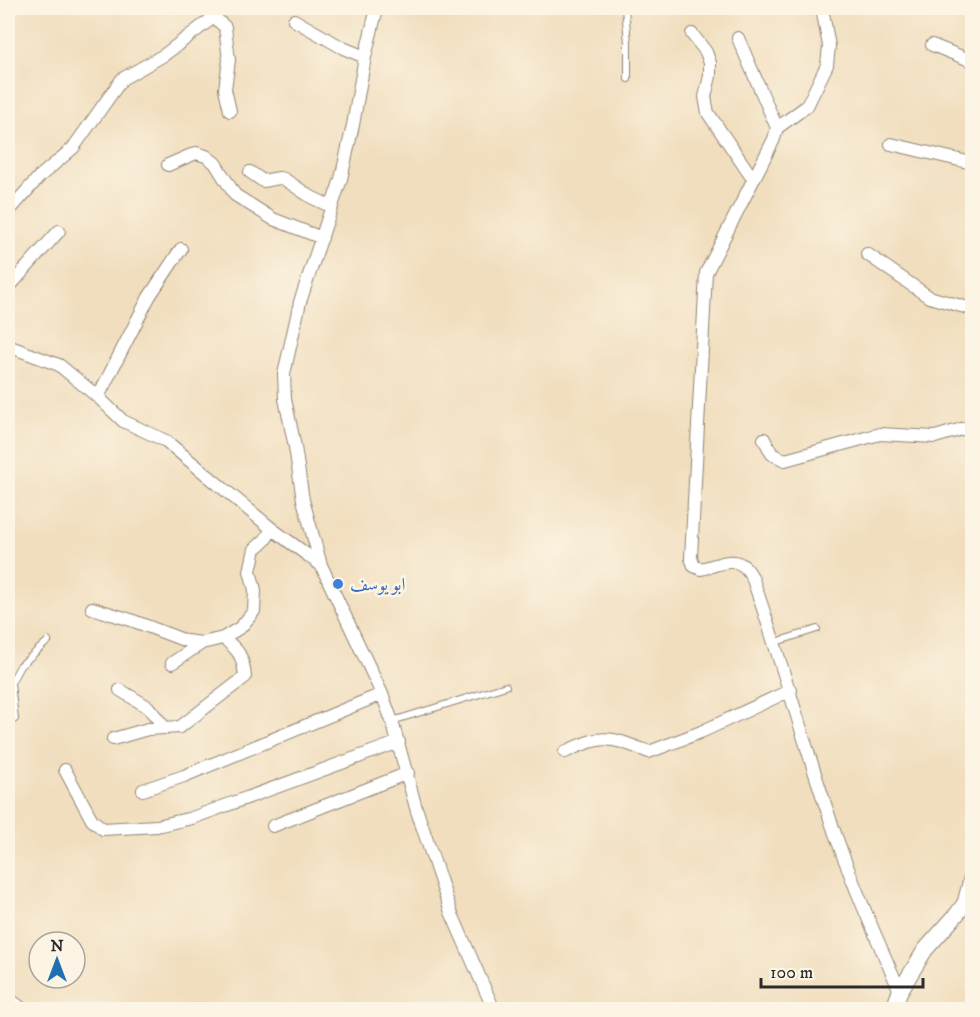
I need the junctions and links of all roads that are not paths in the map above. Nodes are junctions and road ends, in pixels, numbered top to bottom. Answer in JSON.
{"nodes":[{"id":1,"x":377,"y":8,"type":"edge"},
{"id":2,"x":625,"y":8,"type":"edge"},
{"id":3,"x":822,"y":8,"type":"edge"},
{"id":4,"x":216,"y":12,"type":"edge"},
{"id":5,"x":294,"y":20,"type":"dead end"},
{"id":6,"x":692,"y":34,"type":"dead end"},
{"id":7,"x":738,"y":38,"type":"dead end"},
{"id":8,"x":932,"y":45,"type":"dead end"},
{"id":9,"x":365,"y":57,"type":"junction"},
{"id":10,"x":972,"y":61,"type":"edge"},
{"id":11,"x":628,"y":79,"type":"dead end"},
{"id":12,"x":230,"y":111,"type":"dead end"},
{"id":13,"x":777,"y":128,"type":"junction"},
{"id":14,"x":891,"y":144,"type":"dead end"},
{"id":15,"x":972,"y":163,"type":"edge"},
{"id":16,"x":168,"y":165,"type":"dead end"},
{"id":17,"x":250,"y":172,"type":"dead end"},
{"id":18,"x":753,"y":179,"type":"junction"},
{"id":19,"x":332,"y":207,"type":"junction"},
{"id":20,"x":8,"y":212,"type":"edge"},
{"id":21,"x":59,"y":231,"type":"dead end"},
{"id":22,"x":322,"y":238,"type":"junction"},
{"id":23,"x":181,"y":249,"type":"dead end"},
{"id":24,"x":867,"y":254,"type":"dead end"},
{"id":25,"x":8,"y":288,"type":"edge"},
{"id":26,"x":972,"y":309,"type":"edge"},
{"id":27,"x":8,"y":346,"type":"edge"},
{"id":28,"x":98,"y":397,"type":"junction"},
{"id":29,"x":972,"y":426,"type":"edge"},
{"id":30,"x":764,"y":439,"type":"dead end"},
{"id":31,"x":273,"y":529,"type":"junction"},
{"id":32,"x":321,"y":565,"type":"junction"},
{"id":33,"x":92,"y":608,"type":"dead end"},
{"id":34,"x":817,"y":629,"type":"dead end"},
{"id":35,"x":224,"y":638,"type":"junction"},
{"id":36,"x":48,"y":641,"type":"dead end"},
{"id":37,"x":776,"y":642,"type":"junction"},
{"id":38,"x":202,"y":644,"type":"junction"},
{"id":39,"x":172,"y":663,"type":"dead end"},
{"id":40,"x":506,"y":686,"type":"dead end"},
{"id":41,"x":120,"y":690,"type":"dead end"},
{"id":42,"x":790,"y":690,"type":"junction"},
{"id":43,"x":382,"y":694,"type":"junction"},
{"id":44,"x":392,"y":721,"type":"junction"},
{"id":45,"x":8,"y":722,"type":"edge"},
{"id":46,"x":165,"y":728,"type":"junction"},
{"id":47,"x":113,"y":739,"type":"dead end"},
{"id":48,"x":399,"y":742,"type":"junction"},
{"id":49,"x":565,"y":752,"type":"dead end"},
{"id":50,"x":65,"y":770,"type":"dead end"},
{"id":51,"x":408,"y":773,"type":"junction"},
{"id":52,"x":143,"y":790,"type":"dead end"},
{"id":53,"x":273,"y":826,"type":"dead end"},
{"id":54,"x":972,"y":876,"type":"edge"},
{"id":55,"x":969,"y":904,"type":"edge"},
{"id":56,"x":900,"y":991,"type":"junction"},
{"id":57,"x":8,"y":998,"type":"edge"},
{"id":58,"x":24,"y":1010,"type":"edge"},
{"id":59,"x":494,"y":1010,"type":"edge"},
{"id":60,"x":893,"y":1010,"type":"edge"}],
"edges":[{"from":1,"to":9,"type":"street"},
{"from":2,"to":11,"type":"lane"},
{"from":3,"to":13,"type":"street"},
{"from":4,"to":12,"type":"street"},
{"from":4,"to":20,"type":"street"},
{"from":5,"to":9,"type":"street"},
{"from":6,"to":18,"type":"street"},
{"from":7,"to":13,"type":"street"},
{"from":8,"to":10,"type":"street"},
{"from":9,"to":19,"type":"street"},
{"from":13,"to":18,"type":"street"},
{"from":14,"to":15,"type":"street"},
{"from":16,"to":22,"type":"street"},
{"from":17,"to":19,"type":"street"},
{"from":18,"to":37,"type":"street"},
{"from":19,"to":22,"type":"street"},
{"from":21,"to":25,"type":"street"},
{"from":22,"to":32,"type":"street"},
{"from":23,"to":28,"type":"street"},
{"from":24,"to":26,"type":"street"},
{"from":27,"to":28,"type":"street"},
{"from":28,"to":31,"type":"street"},
{"from":29,"to":30,"type":"street"},
{"from":31,"to":32,"type":"street"},
{"from":31,"to":35,"type":"street"},
{"from":32,"to":43,"type":"street"},
{"from":33,"to":38,"type":"street"},
{"from":34,"to":37,"type":"lane"},
{"from":35,"to":38,"type":"street"},
{"from":35,"to":46,"type":"street"},
{"from":36,"to":45,"type":"lane"},
{"from":37,"to":42,"type":"street"},
{"from":38,"to":39,"type":"street"},
{"from":40,"to":44,"type":"lane"},
{"from":41,"to":46,"type":"street"},
{"from":42,"to":49,"type":"street"},
{"from":42,"to":56,"type":"street"},
{"from":43,"to":44,"type":"street"},
{"from":43,"to":52,"type":"street"},
{"from":44,"to":48,"type":"street"},
{"from":46,"to":47,"type":"street"},
{"from":48,"to":50,"type":"street"},
{"from":48,"to":51,"type":"street"},
{"from":51,"to":53,"type":"street"},
{"from":51,"to":59,"type":"street"},
{"from":54,"to":55,"type":"street"},
{"from":55,"to":56,"type":"street"},
{"from":56,"to":60,"type":"street"},
{"from":57,"to":58,"type":"street"}]}
